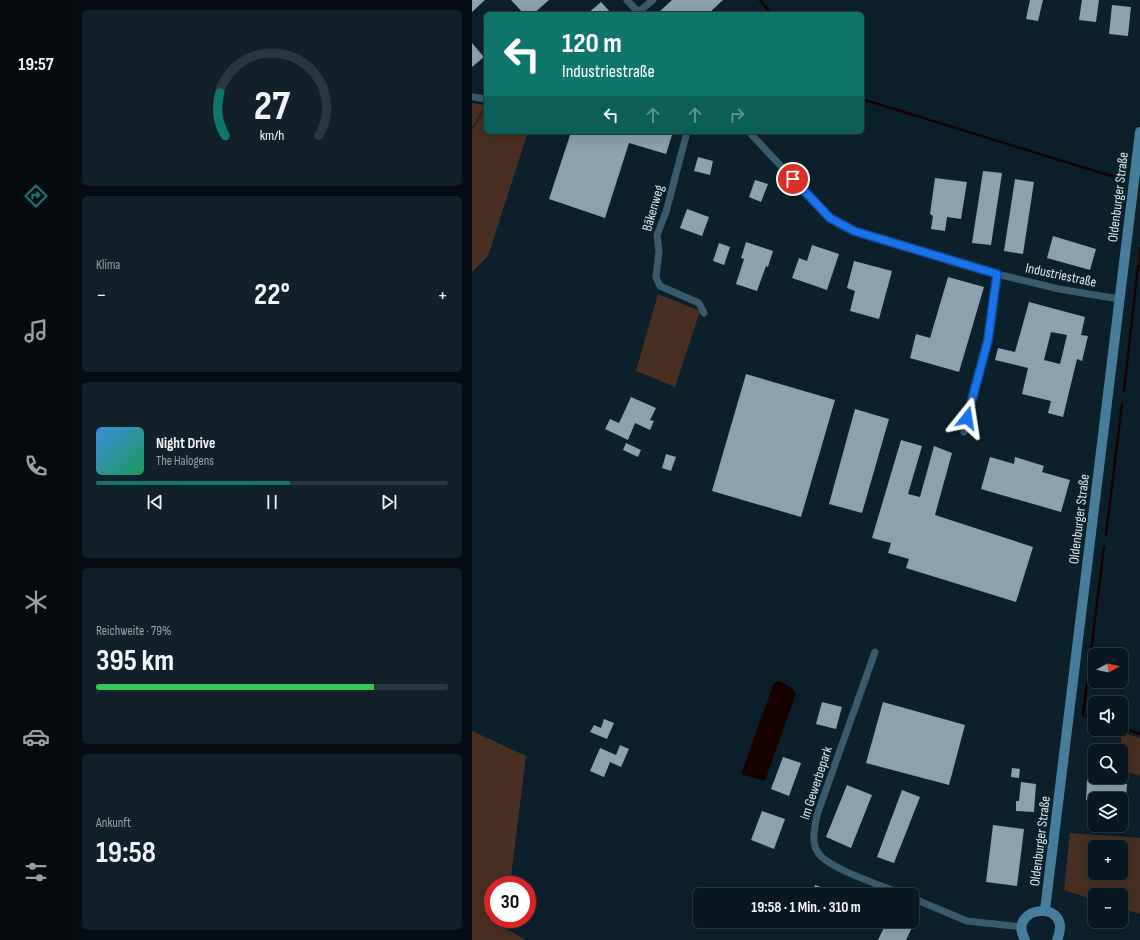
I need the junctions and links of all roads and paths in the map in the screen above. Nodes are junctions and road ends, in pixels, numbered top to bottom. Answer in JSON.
{"nodes":[{"id":1,"x":627,"y":0,"type":"edge"},
{"id":2,"x":653,"y":0,"type":"edge"},
{"id":3,"x":637,"y":12,"type":"edge"},
{"id":4,"x":639,"y":12,"type":"edge"},
{"id":5,"x":472,"y":97,"type":"edge"},
{"id":6,"x":484,"y":99,"type":"edge"},
{"id":7,"x":1140,"y":132,"type":"edge"},
{"id":8,"x":686,"y":134,"type":"edge"},
{"id":9,"x":751,"y":134,"type":"edge"},
{"id":10,"x":997,"y":274,"type":"junction"},
{"id":11,"x":1120,"y":299,"type":"junction"},
{"id":12,"x":704,"y":313,"type":"dead end"},
{"id":13,"x":964,"y":432,"type":"dead end"},
{"id":14,"x":875,"y":652,"type":"dead end"},
{"id":15,"x":888,"y":888,"type":"edge"},
{"id":16,"x":919,"y":901,"type":"edge"},
{"id":17,"x":1045,"y":910,"type":"junction"},
{"id":18,"x":1022,"y":927,"type":"junction"},
{"id":19,"x":1025,"y":940,"type":"edge"},
{"id":20,"x":1057,"y":940,"type":"edge"}],
"edges":[{"from":1,"to":3,"type":"street"},
{"from":2,"to":4,"type":"street"},
{"from":5,"to":6,"type":"street"},
{"from":7,"to":11,"type":"main road","name":"Oldenburger Straße"},
{"from":8,"to":12,"type":"street","name":"Bäkenweg"},
{"from":9,"to":10,"type":"street","name":"Industriestraße"},
{"from":10,"to":11,"type":"street","name":"Industriestraße"},
{"from":10,"to":13,"type":"street"},
{"from":11,"to":17,"type":"main road","name":"Oldenburger Straße"},
{"from":14,"to":15,"type":"street","name":"Im Gewerbepark"},
{"from":16,"to":18,"type":"street"},
{"from":17,"to":18,"type":"main road"},
{"from":17,"to":20,"type":"main road"},
{"from":18,"to":19,"type":"main road"}]}
